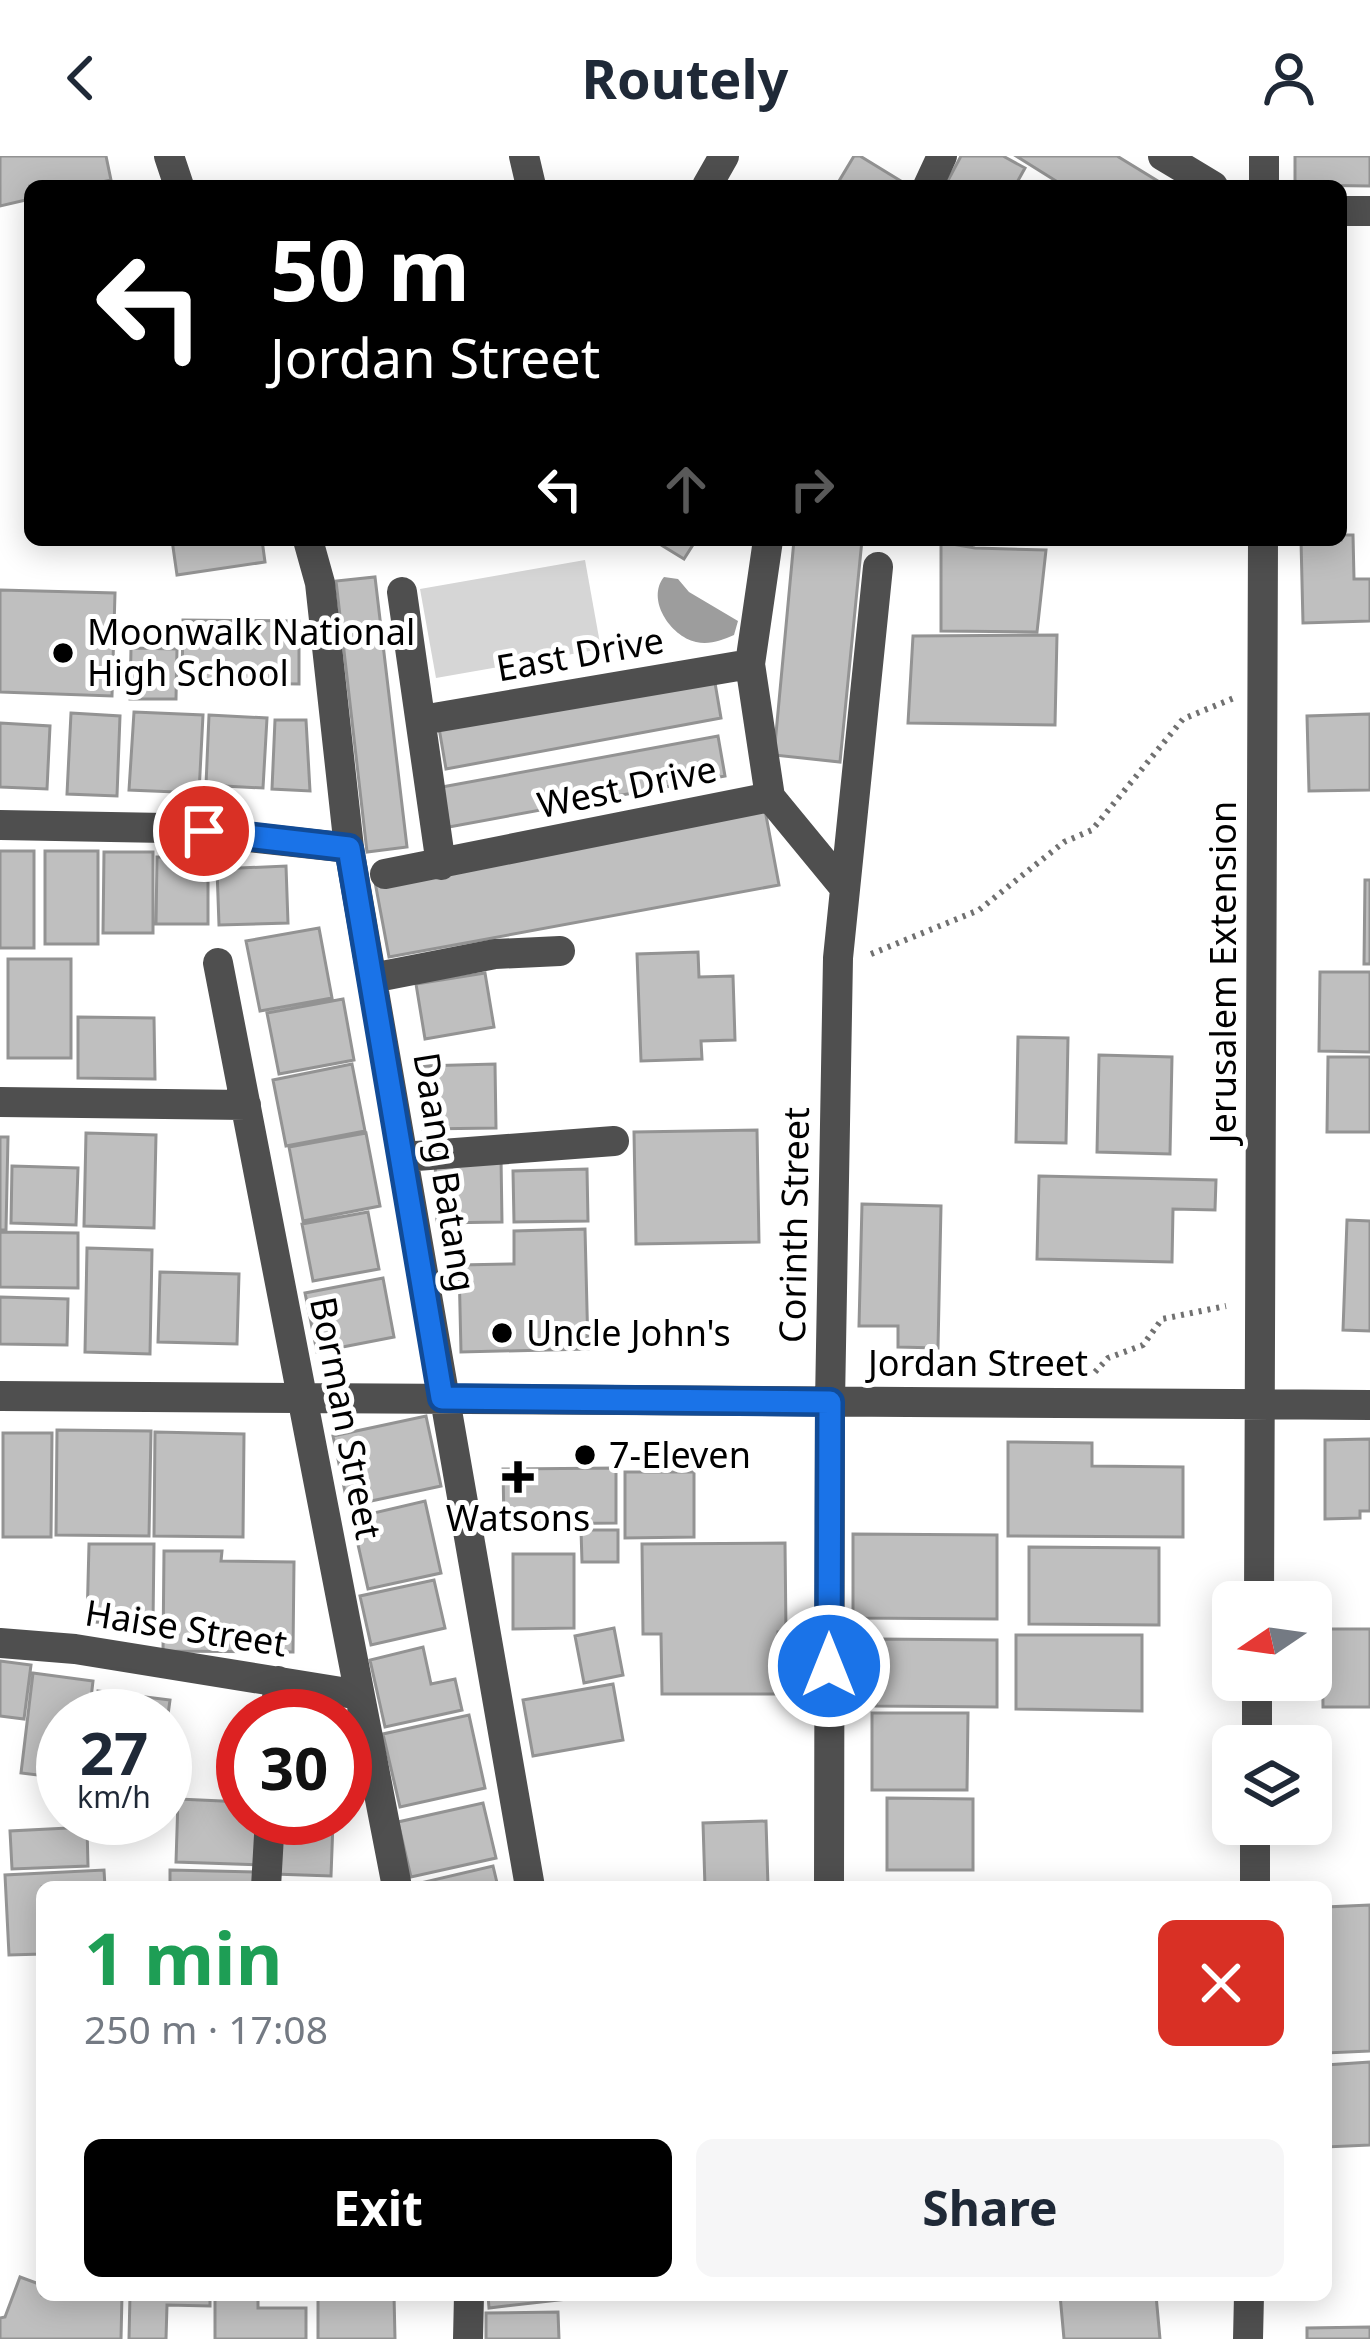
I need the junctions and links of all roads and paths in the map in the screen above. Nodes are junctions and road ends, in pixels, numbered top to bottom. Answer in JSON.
{"nodes":[{"id":1,"x":1163,"y":156,"type":"edge"},
{"id":2,"x":1203,"y":180,"type":"edge"},
{"id":3,"x":310,"y":546,"type":"edge"},
{"id":4,"x":767,"y":546,"type":"edge"},
{"id":5,"x":1263,"y":546,"type":"edge"},
{"id":6,"x":878,"y":567,"type":"dead end"},
{"id":7,"x":402,"y":592,"type":"dead end"},
{"id":8,"x":750,"y":664,"type":"junction"},
{"id":9,"x":1262,"y":694,"type":"junction"},
{"id":10,"x":422,"y":720,"type":"junction"},
{"id":11,"x":770,"y":797,"type":"junction"},
{"id":12,"x":0,"y":825,"type":"edge"},
{"id":13,"x":349,"y":848,"type":"junction"},
{"id":14,"x":441,"y":865,"type":"junction"},
{"id":15,"x":386,"y":874,"type":"dead end"},
{"id":16,"x":844,"y":887,"type":"junction"},
{"id":17,"x":560,"y":951,"type":"dead end"},
{"id":18,"x":838,"y":958,"type":"junction"},
{"id":19,"x":218,"y":963,"type":"dead end"},
{"id":20,"x":372,"y":978,"type":"junction"},
{"id":21,"x":0,"y":1102,"type":"edge"},
{"id":22,"x":246,"y":1105,"type":"junction"},
{"id":23,"x":614,"y":1142,"type":"dead end"},
{"id":24,"x":403,"y":1156,"type":"junction"},
{"id":25,"x":1261,"y":1304,"type":"junction"},
{"id":26,"x":0,"y":1396,"type":"edge"},
{"id":27,"x":302,"y":1398,"type":"junction"},
{"id":28,"x":442,"y":1398,"type":"junction"},
{"id":29,"x":830,"y":1402,"type":"junction"},
{"id":30,"x":1069,"y":1402,"type":"junction"},
{"id":31,"x":1261,"y":1404,"type":"junction"},
{"id":32,"x":1370,"y":1405,"type":"edge"},
{"id":33,"x":1258,"y":1581,"type":"edge"},
{"id":34,"x":0,"y":1643,"type":"edge"},
{"id":35,"x":278,"y":1681,"type":"junction"},
{"id":36,"x":278,"y":1689,"type":"edge"},
{"id":37,"x":325,"y":1689,"type":"edge"},
{"id":38,"x":359,"y":1689,"type":"edge"},
{"id":39,"x":372,"y":1757,"type":"edge"},
{"id":40,"x":268,"y":1845,"type":"edge"},
{"id":41,"x":1256,"y":1845,"type":"edge"},
{"id":42,"x":266,"y":1881,"type":"edge"},
{"id":43,"x":396,"y":1881,"type":"edge"},
{"id":44,"x":529,"y":1881,"type":"edge"},
{"id":45,"x":829,"y":1881,"type":"edge"},
{"id":46,"x":1255,"y":1881,"type":"edge"},
{"id":47,"x":469,"y":2301,"type":"edge"},
{"id":48,"x":1249,"y":2301,"type":"edge"},
{"id":49,"x":468,"y":2339,"type":"edge"},
{"id":50,"x":1249,"y":2339,"type":"edge"}],
"edges":[{"from":1,"to":2,"type":"street"},
{"from":3,"to":13,"type":"street","name":"Daang Batang"},
{"from":4,"to":8,"type":"street"},
{"from":5,"to":9,"type":"street","name":"Jerusalem Extension"},
{"from":6,"to":16,"type":"street","name":"Corinth Street"},
{"from":7,"to":10,"type":"street"},
{"from":8,"to":10,"type":"street","name":"East Drive"},
{"from":8,"to":11,"type":"street"},
{"from":9,"to":18,"type":"path"},
{"from":9,"to":25,"type":"street","name":"Jerusalem Extension"},
{"from":10,"to":14,"type":"street"},
{"from":11,"to":14,"type":"street","name":"West Drive"},
{"from":11,"to":16,"type":"street","name":"West Drive"},
{"from":12,"to":13,"type":"street"},
{"from":13,"to":20,"type":"street","name":"Daang Batang"},
{"from":14,"to":15,"type":"street","name":"West Drive"},
{"from":16,"to":18,"type":"street","name":"Corinth Street"},
{"from":17,"to":20,"type":"street"},
{"from":18,"to":29,"type":"street","name":"Corinth Street"},
{"from":19,"to":22,"type":"street","name":"Borman Street"},
{"from":20,"to":24,"type":"street","name":"Daang Batang"},
{"from":21,"to":22,"type":"street"},
{"from":22,"to":27,"type":"street","name":"Borman Street"},
{"from":23,"to":24,"type":"street"},
{"from":24,"to":28,"type":"street","name":"Daang Batang"},
{"from":25,"to":30,"type":"path"},
{"from":25,"to":31,"type":"street","name":"Jerusalem Extension"},
{"from":26,"to":27,"type":"street","name":"Jordan Street"},
{"from":27,"to":28,"type":"street","name":"Jordan Street"},
{"from":27,"to":38,"type":"street","name":"Borman Street"},
{"from":28,"to":29,"type":"street","name":"Jordan Street"},
{"from":28,"to":44,"type":"street","name":"Daang Batang"},
{"from":29,"to":30,"type":"street","name":"Jordan Street"},
{"from":29,"to":45,"type":"street","name":"Corinth Street"},
{"from":30,"to":31,"type":"street","name":"Jordan Street"},
{"from":31,"to":32,"type":"street","name":"Jordan Street"},
{"from":31,"to":33,"type":"street","name":"Jerusalem Extension"},
{"from":34,"to":35,"type":"street","name":"Haise Street"},
{"from":35,"to":36,"type":"street"},
{"from":35,"to":37,"type":"street","name":"Haise Street"},
{"from":39,"to":43,"type":"street","name":"Borman Street"},
{"from":40,"to":42,"type":"street"},
{"from":41,"to":46,"type":"street"},
{"from":47,"to":49,"type":"street"},
{"from":48,"to":50,"type":"street"}]}
